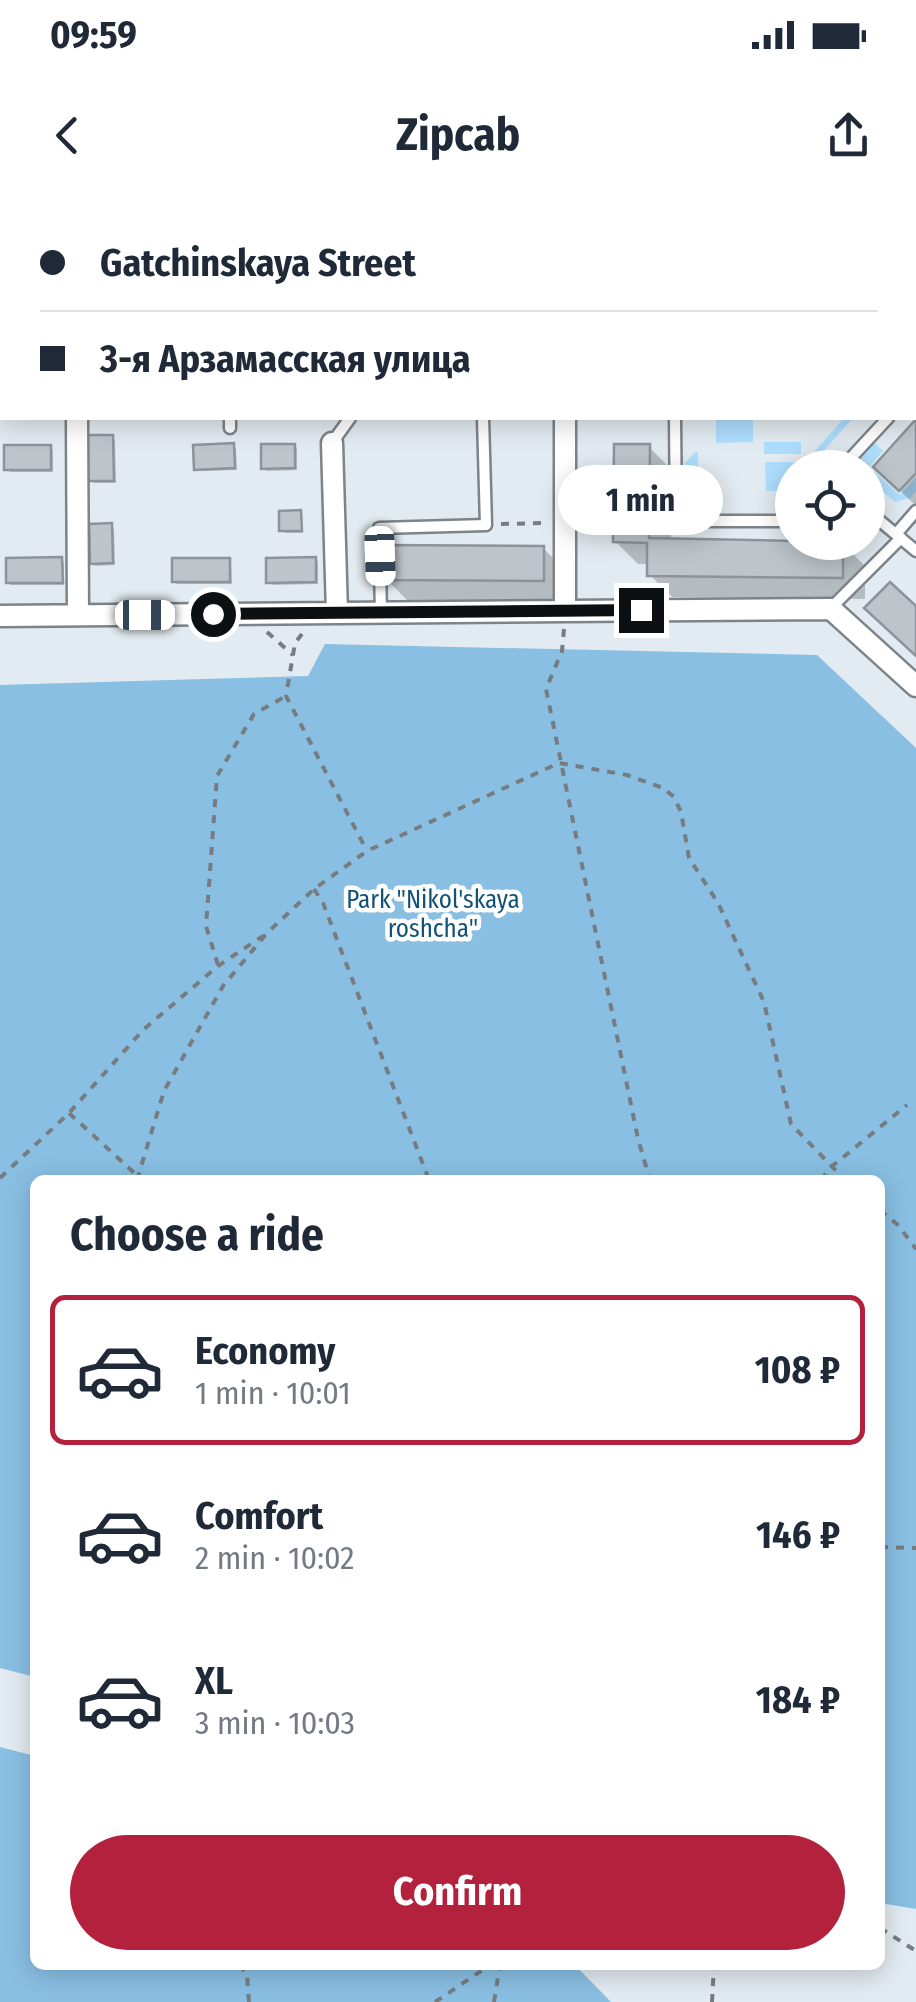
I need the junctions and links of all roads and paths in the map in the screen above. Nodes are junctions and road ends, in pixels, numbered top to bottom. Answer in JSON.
{"nodes":[{"id":1,"x":77,"y":420,"type":"edge"},
{"id":2,"x":349,"y":420,"type":"edge"},
{"id":3,"x":483,"y":420,"type":"edge"},
{"id":4,"x":565,"y":420,"type":"edge"},
{"id":5,"x":676,"y":420,"type":"edge"},
{"id":6,"x":886,"y":420,"type":"edge"},
{"id":7,"x":332,"y":444,"type":"joint"},
{"id":8,"x":859,"y":450,"type":"edge"},
{"id":9,"x":916,"y":512,"type":"edge"},
{"id":10,"x":775,"y":521,"type":"edge"},
{"id":11,"x":565,"y":523,"type":"junction"},
{"id":12,"x":486,"y":524,"type":"junction"},
{"id":13,"x":885,"y":524,"type":"edge"},
{"id":14,"x":899,"y":536,"type":"junction"},
{"id":15,"x":916,"y":551,"type":"edge"},
{"id":16,"x":831,"y":609,"type":"junction"},
{"id":17,"x":565,"y":611,"type":"junction"},
{"id":18,"x":327,"y":613,"type":"junction"},
{"id":19,"x":381,"y":613,"type":"junction"},
{"id":20,"x":0,"y":616,"type":"edge"},
{"id":21,"x":78,"y":616,"type":"junction"},
{"id":22,"x":916,"y":686,"type":"edge"},
{"id":23,"x":286,"y":696,"type":"junction"},
{"id":24,"x":559,"y":763,"type":"junction"},
{"id":25,"x":366,"y":852,"type":"junction"},
{"id":26,"x":314,"y":889,"type":"junction"},
{"id":27,"x":267,"y":933,"type":"junction"},
{"id":28,"x":218,"y":966,"type":"junction"},
{"id":29,"x":907,"y":1106,"type":"dead end"},
{"id":30,"x":69,"y":1113,"type":"junction"},
{"id":31,"x":830,"y":1168,"type":"junction"},
{"id":32,"x":135,"y":1175,"type":"edge"},
{"id":33,"x":140,"y":1175,"type":"edge"},
{"id":34,"x":426,"y":1175,"type":"edge"},
{"id":35,"x":649,"y":1175,"type":"edge"},
{"id":36,"x":825,"y":1175,"type":"edge"},
{"id":37,"x":838,"y":1175,"type":"edge"},
{"id":38,"x":0,"y":1178,"type":"edge"},
{"id":39,"x":885,"y":1214,"type":"edge"},
{"id":40,"x":916,"y":1249,"type":"edge"},
{"id":41,"x":885,"y":1547,"type":"edge"},
{"id":42,"x":916,"y":1548,"type":"edge"},
{"id":43,"x":885,"y":1931,"type":"edge"},
{"id":44,"x":916,"y":1951,"type":"edge"},
{"id":45,"x":243,"y":1970,"type":"edge"},
{"id":46,"x":483,"y":1970,"type":"edge"},
{"id":47,"x":499,"y":1970,"type":"edge"},
{"id":48,"x":714,"y":1970,"type":"edge"},
{"id":49,"x":249,"y":2002,"type":"edge"},
{"id":50,"x":435,"y":2002,"type":"edge"},
{"id":51,"x":494,"y":2002,"type":"edge"},
{"id":52,"x":712,"y":2002,"type":"edge"}],
"edges":[{"from":1,"to":21,"type":"street"},
{"from":2,"to":7,"type":"lane"},
{"from":3,"to":12,"type":"lane"},
{"from":4,"to":11,"type":"street"},
{"from":5,"to":10,"type":"lane"},
{"from":6,"to":8,"type":"lane"},
{"from":7,"to":18,"type":"street"},
{"from":9,"to":14,"type":"lane"},
{"from":11,"to":12,"type":"path"},
{"from":11,"to":17,"type":"street"},
{"from":12,"to":19,"type":"lane"},
{"from":13,"to":14,"type":"lane"},
{"from":14,"to":15,"type":"lane"},
{"from":14,"to":16,"type":"lane"},
{"from":16,"to":17,"type":"street"},
{"from":16,"to":22,"type":"street"},
{"from":17,"to":19,"type":"street"},
{"from":17,"to":24,"type":"path"},
{"from":18,"to":19,"type":"street"},
{"from":18,"to":21,"type":"street"},
{"from":18,"to":23,"type":"path"},
{"from":20,"to":21,"type":"street"},
{"from":23,"to":25,"type":"path"},
{"from":23,"to":28,"type":"path"},
{"from":24,"to":25,"type":"path"},
{"from":24,"to":31,"type":"path"},
{"from":24,"to":35,"type":"path"},
{"from":25,"to":26,"type":"path"},
{"from":26,"to":27,"type":"path"},
{"from":26,"to":34,"type":"path"},
{"from":27,"to":28,"type":"path"},
{"from":27,"to":33,"type":"path"},
{"from":28,"to":30,"type":"path"},
{"from":29,"to":31,"type":"path"},
{"from":30,"to":32,"type":"path"},
{"from":30,"to":38,"type":"path"},
{"from":31,"to":36,"type":"path"},
{"from":31,"to":37,"type":"path"},
{"from":39,"to":40,"type":"path"},
{"from":41,"to":42,"type":"path"},
{"from":43,"to":44,"type":"path"},
{"from":45,"to":49,"type":"path"},
{"from":46,"to":50,"type":"path"},
{"from":47,"to":51,"type":"path"},
{"from":48,"to":52,"type":"path"}]}
